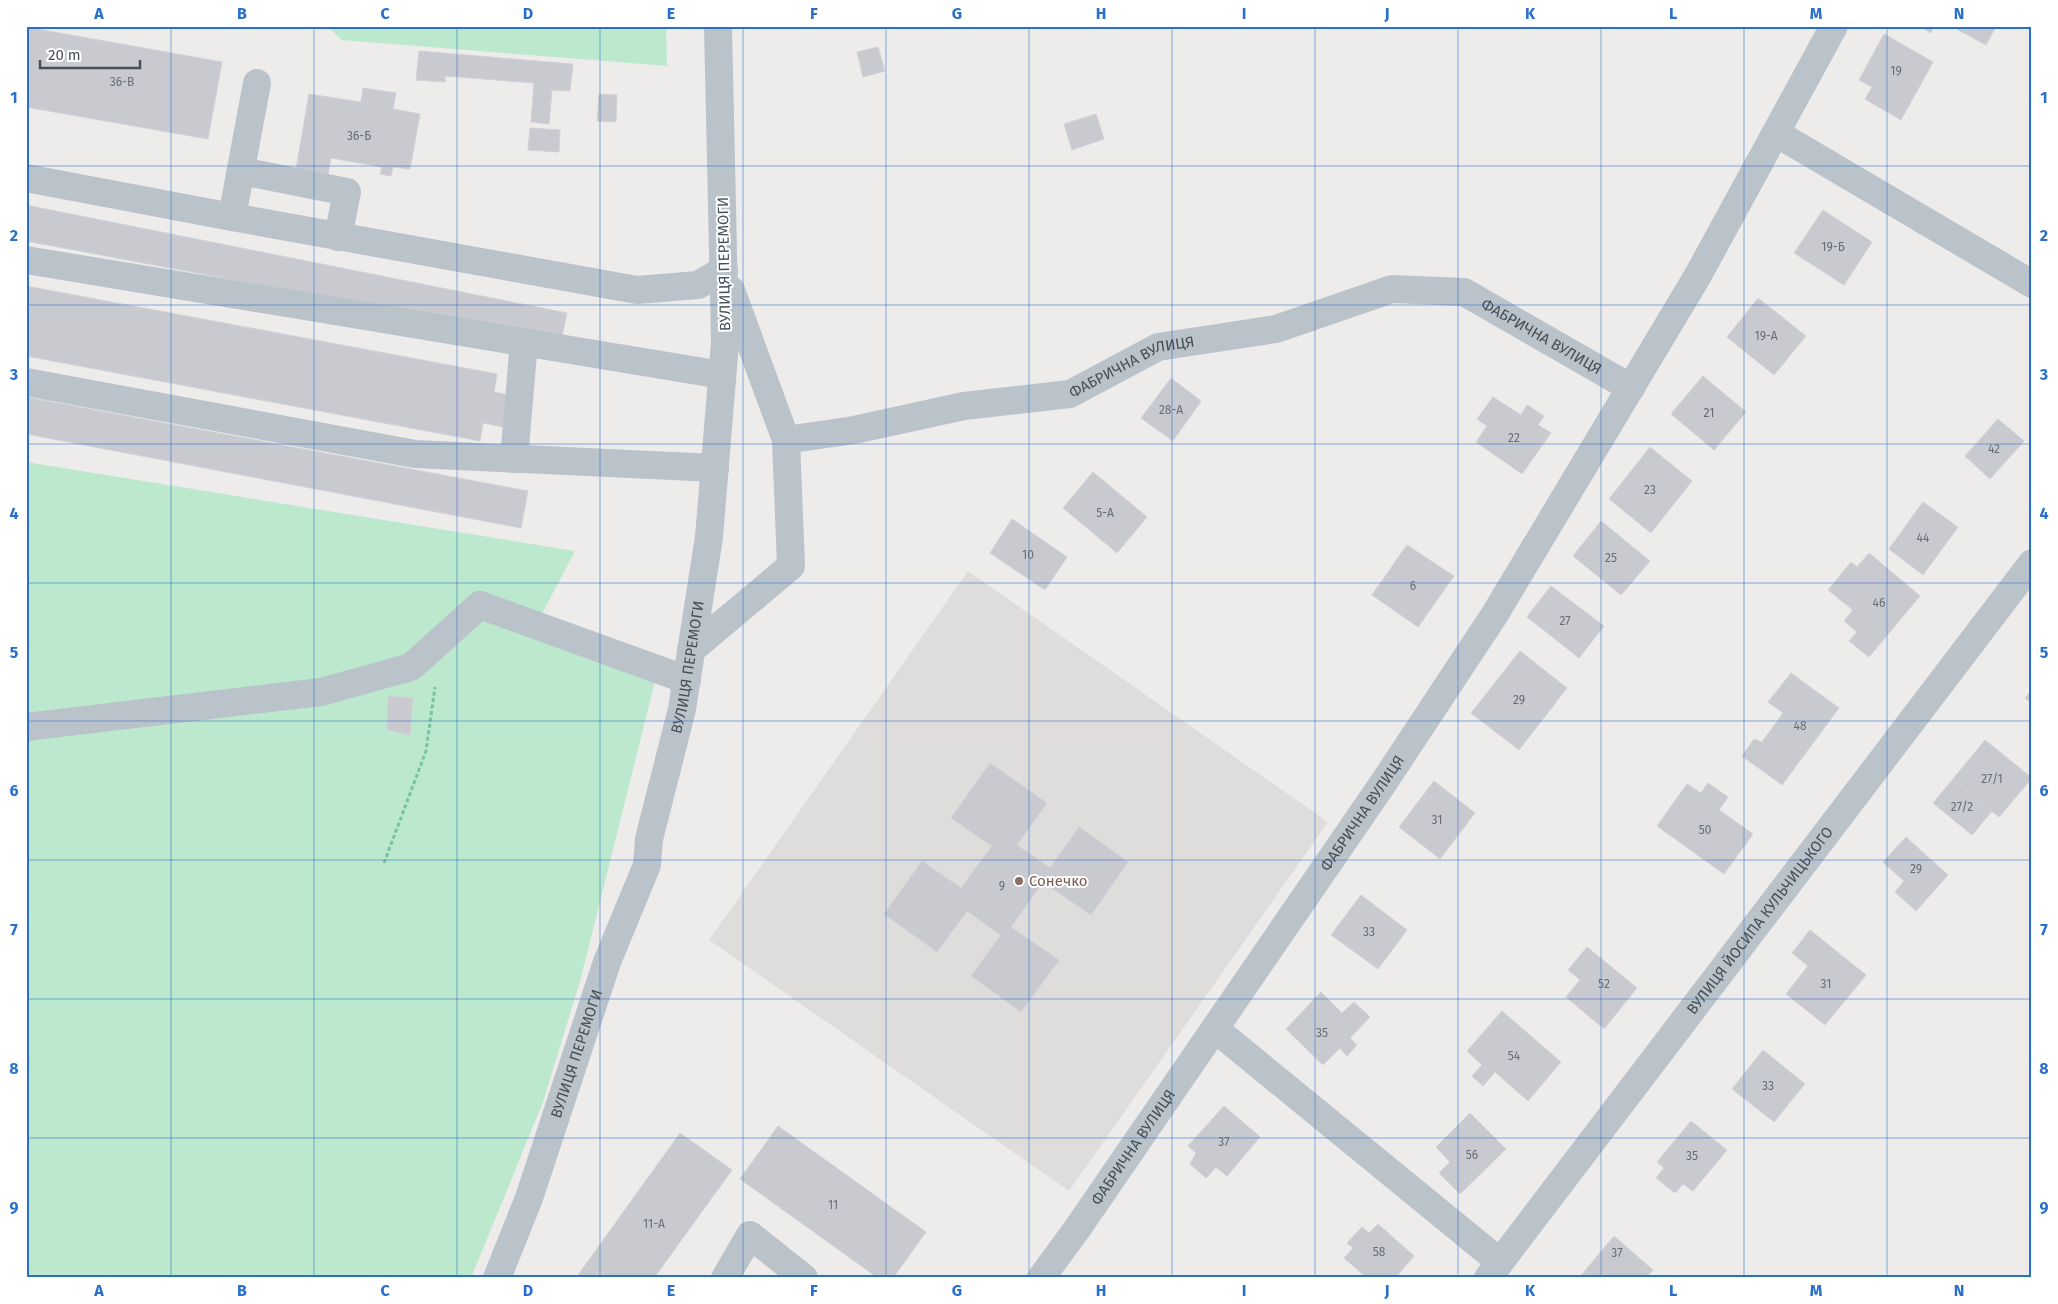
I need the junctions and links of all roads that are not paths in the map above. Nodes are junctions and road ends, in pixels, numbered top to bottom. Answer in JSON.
{"nodes":[{"id":1,"x":718,"y":26,"type":"edge"},
{"id":2,"x":1834,"y":26,"type":"edge"},
{"id":3,"x":257,"y":83,"type":"dead end"},
{"id":4,"x":1776,"y":133,"type":"junction"},
{"id":5,"x":241,"y":171,"type":"junction"},
{"id":6,"x":26,"y":178,"type":"edge"},
{"id":7,"x":232,"y":217,"type":"junction"},
{"id":8,"x":338,"y":237,"type":"junction"},
{"id":9,"x":26,"y":260,"type":"edge"},
{"id":10,"x":724,"y":270,"type":"junction"},
{"id":11,"x":2032,"y":284,"type":"edge"},
{"id":12,"x":524,"y":342,"type":"junction"},
{"id":13,"x":722,"y":375,"type":"junction"},
{"id":14,"x":26,"y":382,"type":"edge"},
{"id":15,"x":1631,"y":388,"type":"junction"},
{"id":16,"x":786,"y":440,"type":"junction"},
{"id":17,"x":514,"y":459,"type":"junction"},
{"id":18,"x":715,"y":468,"type":"junction"},
{"id":19,"x":2032,"y":563,"type":"edge"},
{"id":20,"x":691,"y":650,"type":"junction"},
{"id":21,"x":687,"y":680,"type":"junction"},
{"id":22,"x":26,"y":727,"type":"edge"},
{"id":23,"x":1215,"y":1029,"type":"junction"},
{"id":24,"x":1494,"y":1270,"type":"edge"},
{"id":25,"x":497,"y":1278,"type":"edge"},
{"id":26,"x":726,"y":1278,"type":"edge"},
{"id":27,"x":804,"y":1278,"type":"edge"},
{"id":28,"x":1041,"y":1278,"type":"edge"}],
"edges":[{"from":1,"to":10,"type":"street","name":"ВУЛИЦЯ ПЕРЕМОГИ"},
{"from":2,"to":4,"type":"street","name":"ФАБРИЧНА ВУЛИЦЯ"},
{"from":3,"to":5,"type":"street"},
{"from":4,"to":11,"type":"street"},
{"from":4,"to":15,"type":"street","name":"ФАБРИЧНА ВУЛИЦЯ"},
{"from":5,"to":7,"type":"street"},
{"from":5,"to":8,"type":"street"},
{"from":6,"to":7,"type":"street"},
{"from":7,"to":8,"type":"street"},
{"from":8,"to":10,"type":"street"},
{"from":9,"to":12,"type":"street"},
{"from":10,"to":13,"type":"street","name":"ВУЛИЦЯ ПЕРЕМОГИ"},
{"from":10,"to":16,"type":"street"},
{"from":12,"to":13,"type":"street"},
{"from":12,"to":17,"type":"street"},
{"from":13,"to":18,"type":"street","name":"ВУЛИЦЯ ПЕРЕМОГИ"},
{"from":14,"to":17,"type":"street"},
{"from":15,"to":16,"type":"street","name":"ФАБРИЧНА ВУЛИЦЯ"},
{"from":15,"to":23,"type":"street","name":"ФАБРИЧНА ВУЛИЦЯ"},
{"from":16,"to":20,"type":"street"},
{"from":17,"to":18,"type":"street"},
{"from":18,"to":20,"type":"street","name":"ВУЛИЦЯ ПЕРЕМОГИ"},
{"from":19,"to":24,"type":"street","name":"ВУЛИЦЯ ЙОСИПА КУЛЬЧИЦЬКОГО"},
{"from":20,"to":21,"type":"street","name":"ВУЛИЦЯ ПЕРЕМОГИ"},
{"from":21,"to":22,"type":"street"},
{"from":21,"to":25,"type":"street","name":"ВУЛИЦЯ ПЕРЕМОГИ"},
{"from":23,"to":24,"type":"street"},
{"from":23,"to":28,"type":"street","name":"ФАБРИЧНА ВУЛИЦЯ"},
{"from":26,"to":27,"type":"street"}]}
